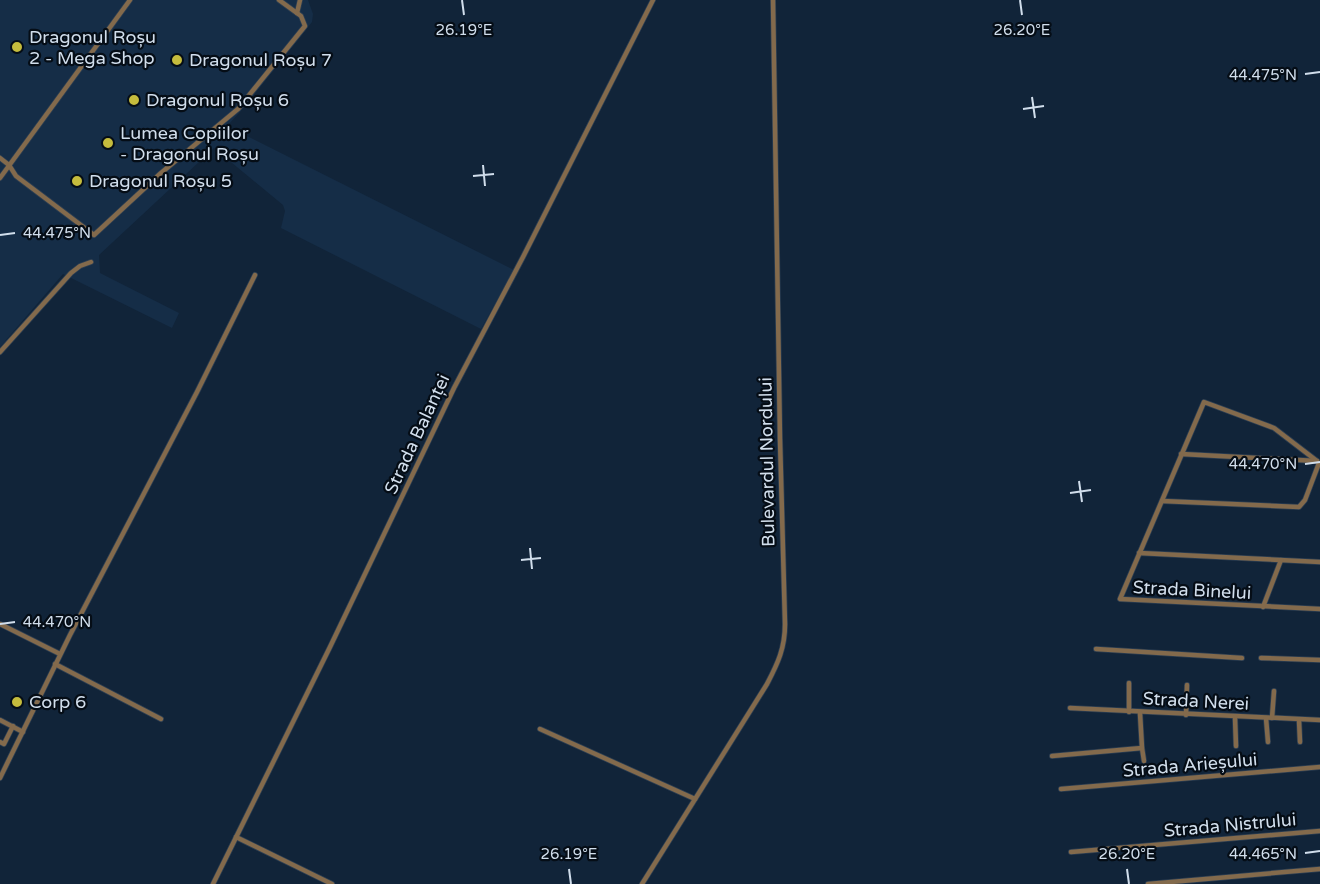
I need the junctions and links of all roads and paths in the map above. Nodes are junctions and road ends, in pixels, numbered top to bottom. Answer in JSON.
{"nodes":[{"id":1,"x":130,"y":0,"type":"edge"},
{"id":2,"x":279,"y":0,"type":"edge"},
{"id":3,"x":300,"y":0,"type":"edge"},
{"id":4,"x":653,"y":0,"type":"edge"},
{"id":5,"x":774,"y":0,"type":"edge"},
{"id":6,"x":297,"y":13,"type":"junction"},
{"id":7,"x":0,"y":158,"type":"edge"},
{"id":8,"x":9,"y":165,"type":"junction"},
{"id":9,"x":0,"y":178,"type":"edge"},
{"id":10,"x":91,"y":262,"type":"dead end"},
{"id":11,"x":255,"y":275,"type":"dead end"},
{"id":12,"x":0,"y":352,"type":"edge"},
{"id":13,"x":1181,"y":454,"type":"junction"},
{"id":14,"x":1319,"y":462,"type":"edge"},
{"id":15,"x":1162,"y":501,"type":"junction"},
{"id":16,"x":1139,"y":554,"type":"junction"},
{"id":17,"x":1281,"y":561,"type":"junction"},
{"id":18,"x":1320,"y":562,"type":"edge"},
{"id":19,"x":1263,"y":607,"type":"junction"},
{"id":20,"x":1320,"y":609,"type":"edge"},
{"id":21,"x":0,"y":624,"type":"edge"},
{"id":22,"x":1096,"y":649,"type":"dead end"},
{"id":23,"x":60,"y":654,"type":"junction"},
{"id":24,"x":1242,"y":658,"type":"dead end"},
{"id":25,"x":1261,"y":658,"type":"dead end"},
{"id":26,"x":1320,"y":660,"type":"edge"},
{"id":27,"x":55,"y":664,"type":"junction"},
{"id":28,"x":1129,"y":683,"type":"dead end"},
{"id":29,"x":1187,"y":685,"type":"dead end"},
{"id":30,"x":1274,"y":692,"type":"dead end"},
{"id":31,"x":1070,"y":708,"type":"dead end"},
{"id":32,"x":1129,"y":712,"type":"junction"},
{"id":33,"x":1140,"y":712,"type":"junction"},
{"id":34,"x":1186,"y":715,"type":"junction"},
{"id":35,"x":1235,"y":717,"type":"junction"},
{"id":36,"x":1269,"y":718,"type":"junction"},
{"id":37,"x":160,"y":719,"type":"dead end"},
{"id":38,"x":0,"y":720,"type":"edge"},
{"id":39,"x":1299,"y":720,"type":"junction"},
{"id":40,"x":1320,"y":720,"type":"edge"},
{"id":41,"x":13,"y":726,"type":"junction"},
{"id":42,"x":540,"y":729,"type":"dead end"},
{"id":43,"x":23,"y":732,"type":"junction"},
{"id":44,"x":0,"y":742,"type":"edge"},
{"id":45,"x":1268,"y":742,"type":"dead end"},
{"id":46,"x":1300,"y":742,"type":"dead end"},
{"id":47,"x":1236,"y":746,"type":"dead end"},
{"id":48,"x":1142,"y":748,"type":"junction"},
{"id":49,"x":1052,"y":756,"type":"dead end"},
{"id":50,"x":0,"y":758,"type":"edge"},
{"id":51,"x":1144,"y":761,"type":"dead end"},
{"id":52,"x":8,"y":762,"type":"junction"},
{"id":53,"x":1320,"y":767,"type":"edge"},
{"id":54,"x":0,"y":778,"type":"edge"},
{"id":55,"x":1061,"y":789,"type":"dead end"},
{"id":56,"x":695,"y":799,"type":"junction"},
{"id":57,"x":1320,"y":831,"type":"edge"},
{"id":58,"x":236,"y":837,"type":"junction"},
{"id":59,"x":1071,"y":852,"type":"dead end"},
{"id":60,"x":1320,"y":869,"type":"edge"},
{"id":61,"x":213,"y":884,"type":"edge"},
{"id":62,"x":332,"y":884,"type":"edge"},
{"id":63,"x":642,"y":884,"type":"edge"},
{"id":64,"x":1148,"y":884,"type":"edge"}],
"edges":[{"from":1,"to":8,"type":"street"},
{"from":2,"to":6,"type":"street"},
{"from":3,"to":6,"type":"street"},
{"from":4,"to":58,"type":"street","name":"Strada Balanței"},
{"from":5,"to":56,"type":"street","name":"Bulevardul Nordului"},
{"from":6,"to":8,"type":"street"},
{"from":7,"to":8,"type":"street"},
{"from":8,"to":9,"type":"street"},
{"from":10,"to":12,"type":"street"},
{"from":11,"to":23,"type":"street"},
{"from":13,"to":14,"type":"street"},
{"from":13,"to":14,"type":"street"},
{"from":13,"to":15,"type":"street"},
{"from":14,"to":15,"type":"street"},
{"from":15,"to":16,"type":"street"},
{"from":16,"to":17,"type":"street","name":"Strada Binelui"},
{"from":16,"to":19,"type":"street","name":"Strada Binelui"},
{"from":17,"to":18,"type":"street","name":"Strada Binelui"},
{"from":17,"to":19,"type":"street"},
{"from":19,"to":20,"type":"street","name":"Strada Binelui"},
{"from":21,"to":23,"type":"street"},
{"from":22,"to":24,"type":"street"},
{"from":23,"to":27,"type":"street"},
{"from":25,"to":26,"type":"street"},
{"from":27,"to":37,"type":"street"},
{"from":27,"to":43,"type":"street"},
{"from":28,"to":32,"type":"street"},
{"from":29,"to":34,"type":"street"},
{"from":30,"to":36,"type":"street"},
{"from":31,"to":32,"type":"street","name":"Strada Nerei"},
{"from":32,"to":33,"type":"street","name":"Strada Nerei"},
{"from":33,"to":34,"type":"street","name":"Strada Nerei"},
{"from":33,"to":48,"type":"street"},
{"from":34,"to":35,"type":"street","name":"Strada Nerei"},
{"from":35,"to":36,"type":"street","name":"Strada Nerei"},
{"from":35,"to":47,"type":"street"},
{"from":36,"to":39,"type":"street","name":"Strada Nerei"},
{"from":36,"to":45,"type":"street"},
{"from":38,"to":41,"type":"street"},
{"from":39,"to":40,"type":"street","name":"Strada Nerei"},
{"from":39,"to":46,"type":"street"},
{"from":41,"to":43,"type":"street"},
{"from":41,"to":44,"type":"street"},
{"from":42,"to":56,"type":"street"},
{"from":43,"to":52,"type":"street"},
{"from":48,"to":49,"type":"street"},
{"from":48,"to":51,"type":"street"},
{"from":50,"to":52,"type":"street"},
{"from":52,"to":54,"type":"street"},
{"from":53,"to":55,"type":"street","name":"Strada Arieșului"},
{"from":56,"to":63,"type":"street","name":"Bulevardul Nordului"},
{"from":57,"to":59,"type":"street","name":"Strada Nistrului"},
{"from":58,"to":61,"type":"street","name":"Strada Balanței"},
{"from":58,"to":62,"type":"street"},
{"from":60,"to":64,"type":"street"}]}
